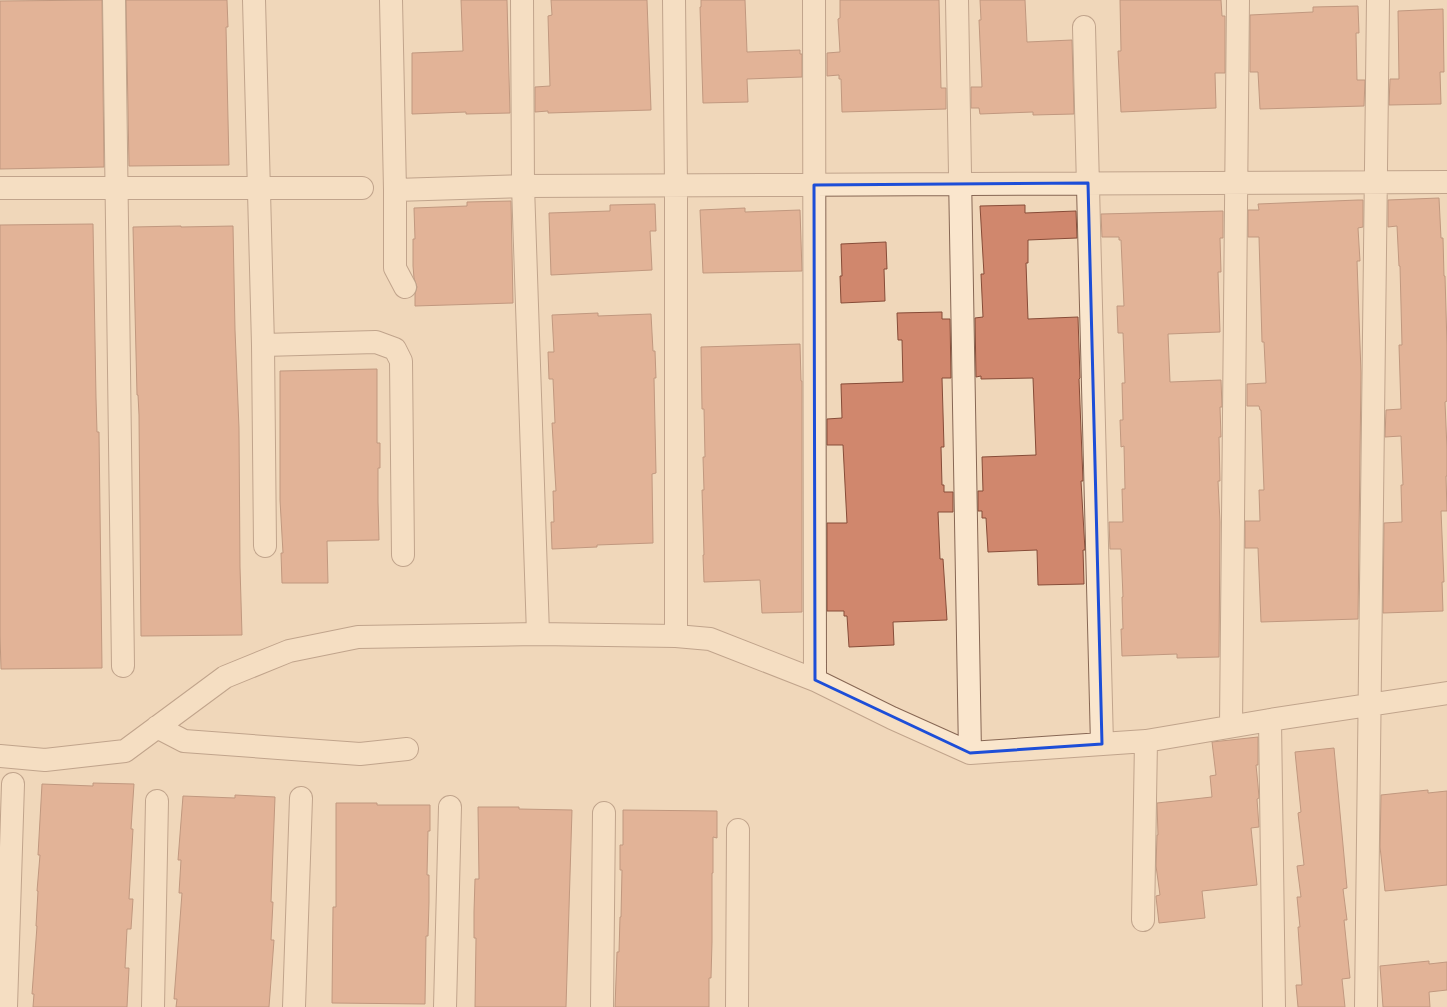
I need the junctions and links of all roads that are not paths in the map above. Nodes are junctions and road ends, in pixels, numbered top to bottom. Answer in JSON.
{"nodes":[{"id":1,"x":114,"y":0,"type":"edge"},
{"id":2,"x":254,"y":0,"type":"edge"},
{"id":3,"x":391,"y":0,"type":"edge"},
{"id":4,"x":522,"y":0,"type":"edge"},
{"id":5,"x":674,"y":0,"type":"edge"},
{"id":6,"x":814,"y":0,"type":"edge"},
{"id":7,"x":958,"y":0,"type":"edge"},
{"id":8,"x":1238,"y":0,"type":"edge"},
{"id":9,"x":1378,"y":0,"type":"edge"},
{"id":10,"x":1084,"y":27,"type":"dead end"},
{"id":11,"x":1375,"y":182,"type":"junction"},
{"id":12,"x":1447,"y":182,"type":"edge"},
{"id":13,"x":1236,"y":183,"type":"junction"},
{"id":14,"x":961,"y":184,"type":"junction"},
{"id":15,"x":1088,"y":184,"type":"junction"},
{"id":16,"x":676,"y":185,"type":"junction"},
{"id":17,"x":814,"y":185,"type":"junction"},
{"id":18,"x":523,"y":186,"type":"junction"},
{"id":19,"x":0,"y":188,"type":"edge"},
{"id":20,"x":116,"y":188,"type":"junction"},
{"id":21,"x":258,"y":188,"type":"junction"},
{"id":22,"x":362,"y":188,"type":"dead end"},
{"id":23,"x":396,"y":190,"type":"junction"},
{"id":24,"x":405,"y":287,"type":"dead end"},
{"id":25,"x":263,"y":345,"type":"junction"},
{"id":26,"x":265,"y":546,"type":"dead end"},
{"id":27,"x":403,"y":555,"type":"dead end"},
{"id":28,"x":538,"y":634,"type":"junction"},
{"id":29,"x":676,"y":636,"type":"junction"},
{"id":30,"x":123,"y":666,"type":"dead end"},
{"id":31,"x":814,"y":680,"type":"junction"},
{"id":32,"x":1447,"y":693,"type":"edge"},
{"id":33,"x":1369,"y":705,"type":"junction"},
{"id":34,"x":1270,"y":720,"type":"junction"},
{"id":35,"x":1231,"y":726,"type":"junction"},
{"id":36,"x":157,"y":727,"type":"junction"},
{"id":37,"x":1146,"y":741,"type":"junction"},
{"id":38,"x":1102,"y":744,"type":"junction"},
{"id":39,"x":407,"y":749,"type":"dead end"},
{"id":40,"x":970,"y":753,"type":"junction"},
{"id":41,"x":0,"y":756,"type":"edge"},
{"id":42,"x":13,"y":784,"type":"dead end"},
{"id":43,"x":301,"y":798,"type":"dead end"},
{"id":44,"x":157,"y":801,"type":"dead end"},
{"id":45,"x":450,"y":807,"type":"dead end"},
{"id":46,"x":604,"y":813,"type":"dead end"},
{"id":47,"x":738,"y":830,"type":"dead end"},
{"id":48,"x":1143,"y":920,"type":"dead end"},
{"id":49,"x":6,"y":1007,"type":"edge"},
{"id":50,"x":153,"y":1007,"type":"edge"},
{"id":51,"x":294,"y":1007,"type":"edge"},
{"id":52,"x":445,"y":1007,"type":"edge"},
{"id":53,"x":602,"y":1007,"type":"edge"},
{"id":54,"x":737,"y":1007,"type":"edge"},
{"id":55,"x":1274,"y":1007,"type":"edge"},
{"id":56,"x":1366,"y":1007,"type":"edge"}],
"edges":[{"from":1,"to":20,"type":"street"},
{"from":2,"to":21,"type":"street"},
{"from":3,"to":23,"type":"street"},
{"from":4,"to":18,"type":"street"},
{"from":5,"to":16,"type":"street"},
{"from":6,"to":17,"type":"street"},
{"from":7,"to":14,"type":"street"},
{"from":8,"to":13,"type":"street"},
{"from":9,"to":11,"type":"street"},
{"from":10,"to":15,"type":"street"},
{"from":11,"to":12,"type":"street"},
{"from":11,"to":13,"type":"street"},
{"from":11,"to":33,"type":"street"},
{"from":13,"to":15,"type":"street"},
{"from":13,"to":35,"type":"street"},
{"from":14,"to":15,"type":"street"},
{"from":14,"to":17,"type":"street"},
{"from":14,"to":40,"type":"street"},
{"from":15,"to":38,"type":"street"},
{"from":16,"to":17,"type":"street"},
{"from":16,"to":18,"type":"street"},
{"from":16,"to":29,"type":"street"},
{"from":17,"to":31,"type":"street"},
{"from":18,"to":23,"type":"street"},
{"from":18,"to":28,"type":"street"},
{"from":19,"to":20,"type":"street"},
{"from":20,"to":21,"type":"street"},
{"from":20,"to":30,"type":"street"},
{"from":21,"to":22,"type":"street"},
{"from":21,"to":25,"type":"street"},
{"from":23,"to":24,"type":"street"},
{"from":25,"to":26,"type":"street"},
{"from":25,"to":27,"type":"street"},
{"from":28,"to":29,"type":"street"},
{"from":28,"to":36,"type":"street"},
{"from":29,"to":31,"type":"street"},
{"from":31,"to":40,"type":"street"},
{"from":32,"to":33,"type":"street"},
{"from":33,"to":34,"type":"street"},
{"from":33,"to":56,"type":"street"},
{"from":34,"to":35,"type":"street"},
{"from":34,"to":55,"type":"street"},
{"from":35,"to":37,"type":"street"},
{"from":36,"to":39,"type":"street"},
{"from":36,"to":41,"type":"street"},
{"from":37,"to":38,"type":"street"},
{"from":37,"to":48,"type":"street"},
{"from":38,"to":40,"type":"street"},
{"from":42,"to":49,"type":"street"},
{"from":43,"to":51,"type":"street"},
{"from":44,"to":50,"type":"street"},
{"from":45,"to":52,"type":"street"},
{"from":46,"to":53,"type":"street"},
{"from":47,"to":54,"type":"street"}]}
